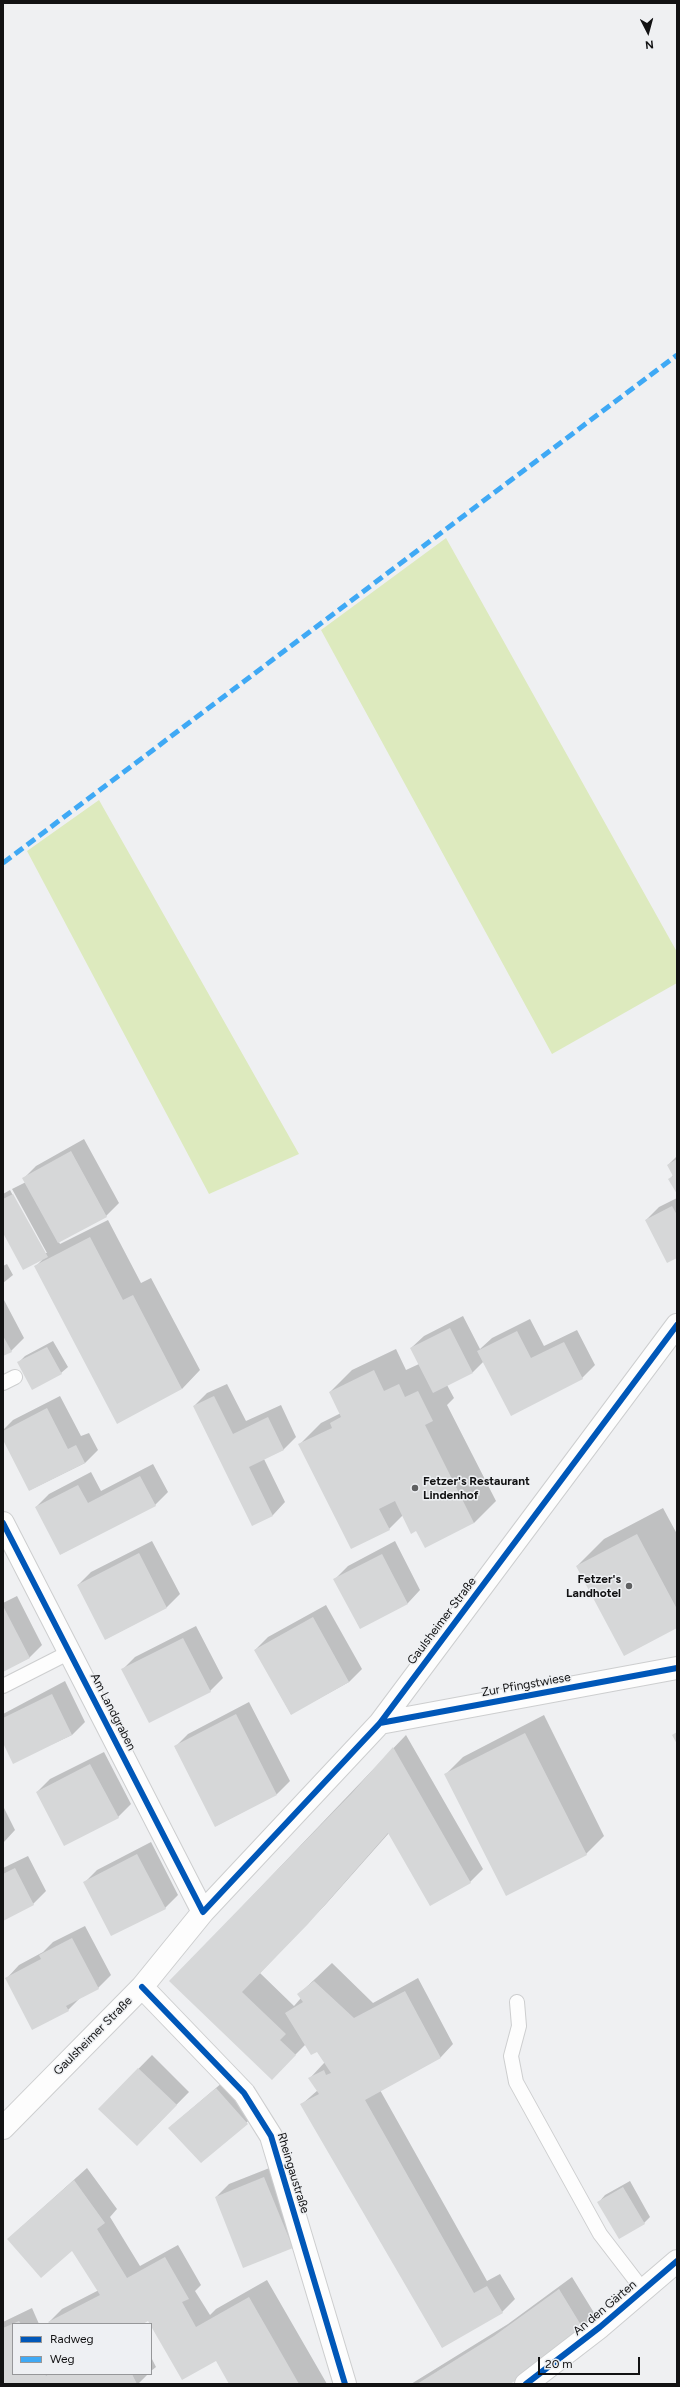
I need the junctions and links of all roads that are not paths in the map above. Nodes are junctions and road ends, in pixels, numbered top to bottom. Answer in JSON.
{"nodes":[{"id":1,"x":677,"y":1325,"type":"edge"},
{"id":2,"x":3,"y":1523,"type":"edge"},
{"id":3,"x":70,"y":1652,"type":"junction"},
{"id":4,"x":677,"y":1668,"type":"edge"},
{"id":5,"x":3,"y":1686,"type":"edge"},
{"id":6,"x":380,"y":1723,"type":"junction"},
{"id":7,"x":203,"y":1912,"type":"junction"},
{"id":8,"x":142,"y":1987,"type":"junction"},
{"id":9,"x":517,"y":2002,"type":"dead end"},
{"id":10,"x":3,"y":2128,"type":"edge"},
{"id":11,"x":677,"y":2261,"type":"edge"},
{"id":12,"x":643,"y":2290,"type":"junction"},
{"id":13,"x":344,"y":2384,"type":"edge"},
{"id":14,"x":526,"y":2384,"type":"edge"}],
"edges":[{"from":1,"to":6,"type":"street","name":"Gaulsheimer Straße"},
{"from":2,"to":3,"type":"street","name":"Am Landgraben"},
{"from":3,"to":5,"type":"lane"},
{"from":3,"to":7,"type":"street","name":"Am Landgraben"},
{"from":4,"to":6,"type":"street","name":"Zur Pfingstwiese"},
{"from":6,"to":7,"type":"street","name":"Gaulsheimer Straße"},
{"from":7,"to":8,"type":"street","name":"Gaulsheimer Straße"},
{"from":8,"to":10,"type":"street","name":"Gaulsheimer Straße"},
{"from":8,"to":13,"type":"street","name":"Rheingaustraße"},
{"from":9,"to":12,"type":"lane"},
{"from":11,"to":12,"type":"street","name":"An den Gärten"},
{"from":12,"to":14,"type":"street","name":"An den Gärten"}]}
